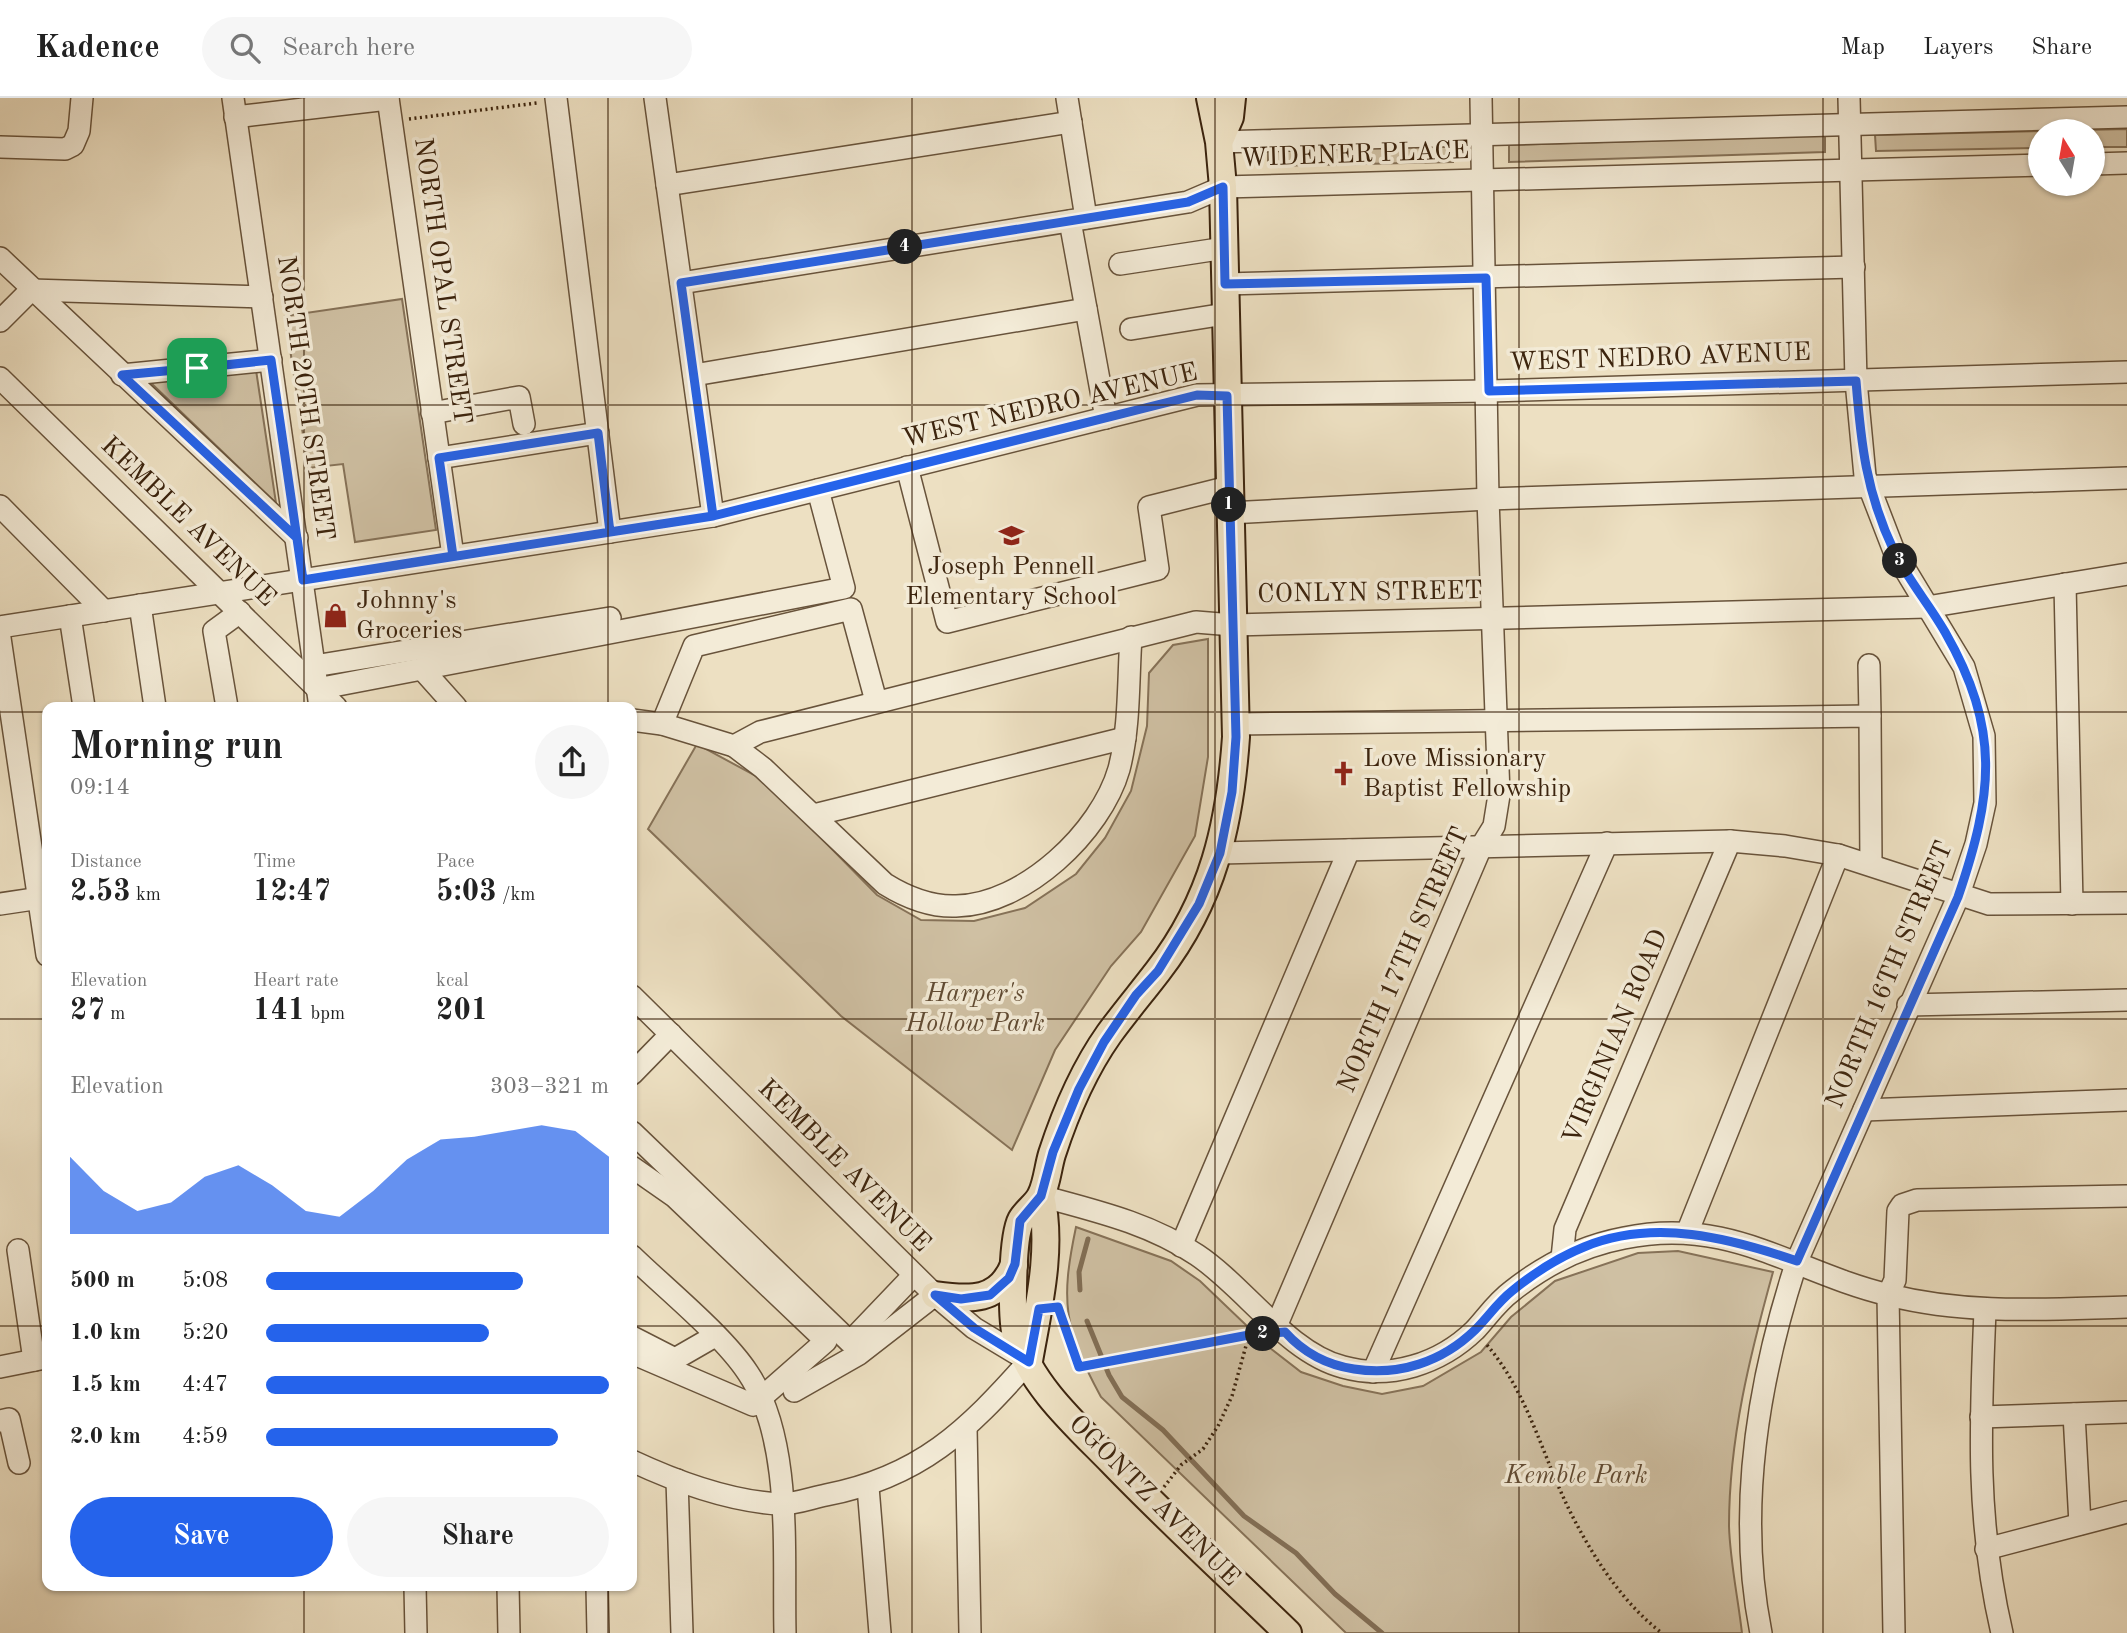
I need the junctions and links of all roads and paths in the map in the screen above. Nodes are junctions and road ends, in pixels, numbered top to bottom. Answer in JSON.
{"nodes":[{"id":1,"x":82,"y":98,"type":"edge"},
{"id":2,"x":388,"y":98,"type":"edge"},
{"id":3,"x":655,"y":98,"type":"edge"},
{"id":4,"x":1067,"y":98,"type":"edge"},
{"id":5,"x":1210,"y":98,"type":"edge"},
{"id":6,"x":1232,"y":98,"type":"edge"},
{"id":7,"x":1481,"y":98,"type":"edge"},
{"id":8,"x":1849,"y":98,"type":"edge"},
{"id":9,"x":563,"y":99,"type":"edge"},
{"id":10,"x":234,"y":107,"type":"edge"},
{"id":11,"x":2127,"y":117,"type":"edge"},
{"id":12,"x":391,"y":122,"type":"junction"},
{"id":13,"x":1071,"y":122,"type":"junction"},
{"id":14,"x":1850,"y":125,"type":"junction"},
{"id":15,"x":1482,"y":135,"type":"junction"},
{"id":16,"x":1219,"y":142,"type":"junction"},
{"id":17,"x":0,"y":147,"type":"edge"},
{"id":18,"x":2127,"y":163,"type":"edge"},
{"id":19,"x":2105,"y":164,"type":"edge"},
{"id":20,"x":2028,"y":165,"type":"edge"},
{"id":21,"x":1851,"y":170,"type":"junction"},
{"id":22,"x":1483,"y":179,"type":"junction"},
{"id":23,"x":667,"y":185,"type":"junction"},
{"id":24,"x":1223,"y":187,"type":"junction"},
{"id":25,"x":1078,"y":220,"type":"junction"},
{"id":26,"x":1225,"y":248,"type":"junction"},
{"id":27,"x":0,"y":258,"type":"edge"},
{"id":28,"x":1120,"y":264,"type":"dead end"},
{"id":29,"x":1854,"y":267,"type":"junction"},
{"id":30,"x":1486,"y":278,"type":"junction"},
{"id":31,"x":681,"y":283,"type":"junction"},
{"id":32,"x":1225,"y":284,"type":"junction"},
{"id":33,"x":31,"y":290,"type":"junction"},
{"id":34,"x":262,"y":297,"type":"junction"},
{"id":35,"x":1086,"y":309,"type":"junction"},
{"id":36,"x":1226,"y":314,"type":"junction"},
{"id":37,"x":0,"y":321,"type":"edge"},
{"id":38,"x":1131,"y":329,"type":"dead end"},
{"id":39,"x":271,"y":360,"type":"junction"},
{"id":40,"x":2127,"y":372,"type":"edge"},
{"id":41,"x":122,"y":375,"type":"junction"},
{"id":42,"x":694,"y":375,"type":"junction"},
{"id":43,"x":0,"y":377,"type":"edge"},
{"id":44,"x":1856,"y":381,"type":"junction"},
{"id":45,"x":1489,"y":391,"type":"junction"},
{"id":46,"x":1227,"y":396,"type":"junction"},
{"id":47,"x":432,"y":413,"type":"junction"},
{"id":48,"x":1106,"y":418,"type":"junction"},
{"id":49,"x":524,"y":424,"type":"dead end"},
{"id":50,"x":598,"y":433,"type":"junction"},
{"id":51,"x":439,"y":458,"type":"junction"},
{"id":52,"x":907,"y":467,"type":"junction"},
{"id":53,"x":2127,"y":478,"type":"edge"},
{"id":54,"x":1869,"y":486,"type":"junction"},
{"id":55,"x":1229,"y":487,"type":"junction"},
{"id":56,"x":818,"y":490,"type":"junction"},
{"id":57,"x":1489,"y":499,"type":"junction"},
{"id":58,"x":0,"y":506,"type":"edge"},
{"id":59,"x":1229,"y":513,"type":"junction"},
{"id":60,"x":713,"y":516,"type":"junction"},
{"id":61,"x":24,"y":530,"type":"junction"},
{"id":62,"x":610,"y":532,"type":"junction"},
{"id":63,"x":0,"y":534,"type":"edge"},
{"id":64,"x":297,"y":538,"type":"junction"},
{"id":65,"x":453,"y":556,"type":"junction"},
{"id":66,"x":2127,"y":574,"type":"edge"},
{"id":67,"x":303,"y":580,"type":"junction"},
{"id":68,"x":2065,"y":584,"type":"junction"},
{"id":69,"x":219,"y":592,"type":"junction"},
{"id":70,"x":140,"y":605,"type":"junction"},
{"id":71,"x":1927,"y":607,"type":"junction"},
{"id":72,"x":104,"y":611,"type":"junction"},
{"id":73,"x":240,"y":612,"type":"junction"},
{"id":74,"x":70,"y":616,"type":"junction"},
{"id":75,"x":610,"y":618,"type":"dead end"},
{"id":76,"x":1494,"y":618,"type":"junction"},
{"id":77,"x":1233,"y":625,"type":"junction"},
{"id":78,"x":0,"y":627,"type":"edge"},
{"id":79,"x":1131,"y":637,"type":"junction"},
{"id":80,"x":0,"y":638,"type":"edge"},
{"id":81,"x":1869,"y":665,"type":"dead end"},
{"id":82,"x":314,"y":666,"type":"junction"},
{"id":83,"x":422,"y":669,"type":"junction"},
{"id":84,"x":319,"y":698,"type":"edge"},
{"id":85,"x":876,"y":701,"type":"junction"},
{"id":86,"x":83,"y":702,"type":"edge"},
{"id":87,"x":154,"y":702,"type":"edge"},
{"id":88,"x":226,"y":702,"type":"edge"},
{"id":89,"x":452,"y":702,"type":"edge"},
{"id":90,"x":1870,"y":716,"type":"junction"},
{"id":91,"x":637,"y":721,"type":"edge"},
{"id":92,"x":1497,"y":723,"type":"junction"},
{"id":93,"x":662,"y":724,"type":"junction"},
{"id":94,"x":1236,"y":724,"type":"junction"},
{"id":95,"x":1125,"y":738,"type":"junction"},
{"id":96,"x":734,"y":747,"type":"junction"},
{"id":97,"x":814,"y":815,"type":"junction"},
{"id":98,"x":1730,"y":841,"type":"junction"},
{"id":99,"x":1607,"y":843,"type":"junction"},
{"id":100,"x":1481,"y":847,"type":"junction"},
{"id":101,"x":1349,"y":850,"type":"junction"},
{"id":102,"x":1220,"y":853,"type":"junction"},
{"id":103,"x":1838,"y":855,"type":"junction"},
{"id":104,"x":1871,"y":865,"type":"junction"},
{"id":105,"x":42,"y":891,"type":"edge"},
{"id":106,"x":42,"y":897,"type":"edge"},
{"id":107,"x":1958,"y":897,"type":"junction"},
{"id":108,"x":2127,"y":903,"type":"edge"},
{"id":109,"x":0,"y":904,"type":"edge"},
{"id":110,"x":2071,"y":904,"type":"junction"},
{"id":111,"x":2127,"y":1000,"type":"edge"},
{"id":112,"x":637,"y":1001,"type":"edge"},
{"id":113,"x":1908,"y":1005,"type":"junction"},
{"id":114,"x":671,"y":1034,"type":"junction"},
{"id":115,"x":637,"y":1069,"type":"edge"},
{"id":116,"x":2127,"y":1100,"type":"edge"},
{"id":117,"x":1864,"y":1110,"type":"junction"},
{"id":118,"x":637,"y":1137,"type":"edge"},
{"id":119,"x":637,"y":1170,"type":"edge"},
{"id":120,"x":1041,"y":1196,"type":"junction"},
{"id":121,"x":2127,"y":1196,"type":"edge"},
{"id":122,"x":1687,"y":1233,"type":"junction"},
{"id":123,"x":1181,"y":1246,"type":"junction"},
{"id":124,"x":18,"y":1250,"type":"dead end"},
{"id":125,"x":1562,"y":1258,"type":"junction"},
{"id":126,"x":637,"y":1261,"type":"edge"},
{"id":127,"x":1797,"y":1261,"type":"junction"},
{"id":128,"x":1015,"y":1264,"type":"junction"},
{"id":129,"x":914,"y":1275,"type":"junction"},
{"id":130,"x":935,"y":1295,"type":"junction"},
{"id":131,"x":1888,"y":1295,"type":"junction"},
{"id":132,"x":2127,"y":1307,"type":"edge"},
{"id":133,"x":1039,"y":1309,"type":"junction"},
{"id":134,"x":1985,"y":1311,"type":"junction"},
{"id":135,"x":1281,"y":1328,"type":"junction"},
{"id":136,"x":1475,"y":1330,"type":"junction"},
{"id":137,"x":1249,"y":1335,"type":"junction"},
{"id":138,"x":715,"y":1336,"type":"junction"},
{"id":139,"x":637,"y":1340,"type":"edge"},
{"id":140,"x":637,"y":1355,"type":"edge"},
{"id":141,"x":41,"y":1359,"type":"edge"},
{"id":142,"x":1029,"y":1362,"type":"junction"},
{"id":143,"x":0,"y":1367,"type":"edge"},
{"id":144,"x":1373,"y":1372,"type":"junction"},
{"id":145,"x":794,"y":1391,"type":"dead end"},
{"id":146,"x":762,"y":1400,"type":"junction"},
{"id":147,"x":2127,"y":1412,"type":"edge"},
{"id":148,"x":2074,"y":1413,"type":"junction"},
{"id":149,"x":1981,"y":1417,"type":"junction"},
{"id":150,"x":0,"y":1421,"type":"edge"},
{"id":151,"x":965,"y":1429,"type":"junction"},
{"id":152,"x":19,"y":1463,"type":"dead end"},
{"id":153,"x":637,"y":1463,"type":"edge"},
{"id":154,"x":1181,"y":1465,"type":"dead end"},
{"id":155,"x":677,"y":1480,"type":"junction"},
{"id":156,"x":868,"y":1487,"type":"junction"},
{"id":157,"x":781,"y":1504,"type":"junction"},
{"id":158,"x":2127,"y":1512,"type":"edge"},
{"id":159,"x":2080,"y":1524,"type":"junction"},
{"id":160,"x":1986,"y":1549,"type":"junction"},
{"id":161,"x":415,"y":1591,"type":"edge"},
{"id":162,"x":508,"y":1591,"type":"edge"},
{"id":163,"x":597,"y":1591,"type":"edge"},
{"id":164,"x":416,"y":1633,"type":"edge"},
{"id":165,"x":509,"y":1633,"type":"edge"},
{"id":166,"x":598,"y":1633,"type":"edge"},
{"id":167,"x":682,"y":1633,"type":"edge"},
{"id":168,"x":785,"y":1633,"type":"edge"},
{"id":169,"x":880,"y":1633,"type":"edge"},
{"id":170,"x":970,"y":1633,"type":"edge"},
{"id":171,"x":1288,"y":1633,"type":"edge"},
{"id":172,"x":1662,"y":1633,"type":"edge"},
{"id":173,"x":1761,"y":1633,"type":"edge"},
{"id":174,"x":1894,"y":1633,"type":"edge"},
{"id":175,"x":2001,"y":1633,"type":"edge"}],
"edges":[{"from":1,"to":17,"type":"street"},
{"from":2,"to":10,"type":"street"},
{"from":2,"to":12,"type":"street","name":"NORTH OPAL STREET"},
{"from":3,"to":23,"type":"street"},
{"from":4,"to":13,"type":"street"},
{"from":5,"to":16,"type":"main road","name":"OGONTZ AVENUE"},
{"from":6,"to":16,"type":"main road"},
{"from":7,"to":15,"type":"street","name":"NORTH 17TH STREET"},
{"from":8,"to":14,"type":"street","name":"NORTH 16TH STREET"},
{"from":9,"to":12,"type":"path"},
{"from":9,"to":50,"type":"street"},
{"from":10,"to":34,"type":"street","name":"NORTH 20TH STREET"},
{"from":11,"to":14,"type":"street","name":"WIDENER PLACE"},
{"from":12,"to":47,"type":"street","name":"NORTH OPAL STREET"},
{"from":13,"to":23,"type":"street"},
{"from":13,"to":25,"type":"street"},
{"from":14,"to":15,"type":"street","name":"WIDENER PLACE"},
{"from":14,"to":21,"type":"street","name":"NORTH 16TH STREET"},
{"from":15,"to":16,"type":"street","name":"WIDENER PLACE"},
{"from":15,"to":22,"type":"street","name":"NORTH 17TH STREET"},
{"from":16,"to":24,"type":"main road","name":"OGONTZ AVENUE"},
{"from":18,"to":19,"type":"street"},
{"from":20,"to":21,"type":"street","name":"WIDENER PLACE"},
{"from":21,"to":22,"type":"street","name":"WIDENER PLACE"},
{"from":21,"to":29,"type":"street","name":"NORTH 16TH STREET"},
{"from":22,"to":24,"type":"street","name":"WIDENER PLACE"},
{"from":22,"to":30,"type":"street","name":"NORTH 17TH STREET"},
{"from":23,"to":31,"type":"street"},
{"from":24,"to":25,"type":"street","name":"WIDENER PLACE"},
{"from":24,"to":26,"type":"main road","name":"OGONTZ AVENUE"},
{"from":25,"to":31,"type":"street","name":"WIDENER PLACE"},
{"from":25,"to":35,"type":"street"},
{"from":26,"to":28,"type":"street"},
{"from":26,"to":32,"type":"main road","name":"OGONTZ AVENUE"},
{"from":27,"to":33,"type":"street"},
{"from":29,"to":30,"type":"street"},
{"from":29,"to":44,"type":"street","name":"NORTH 16TH STREET"},
{"from":30,"to":32,"type":"street"},
{"from":30,"to":45,"type":"street","name":"NORTH 17TH STREET"},
{"from":31,"to":42,"type":"street"},
{"from":32,"to":36,"type":"main road","name":"OGONTZ AVENUE"},
{"from":33,"to":34,"type":"street"},
{"from":33,"to":37,"type":"street"},
{"from":33,"to":41,"type":"street"},
{"from":34,"to":39,"type":"street","name":"NORTH 20TH STREET"},
{"from":35,"to":42,"type":"street"},
{"from":35,"to":48,"type":"street"},
{"from":36,"to":38,"type":"street"},
{"from":36,"to":46,"type":"main road","name":"OGONTZ AVENUE"},
{"from":39,"to":41,"type":"street"},
{"from":39,"to":64,"type":"street","name":"NORTH 20TH STREET"},
{"from":40,"to":44,"type":"street","name":"WEST NEDRO AVENUE"},
{"from":41,"to":64,"type":"street"},
{"from":42,"to":60,"type":"street"},
{"from":43,"to":69,"type":"street","name":"KEMBLE AVENUE"},
{"from":44,"to":45,"type":"street","name":"WEST NEDRO AVENUE"},
{"from":44,"to":54,"type":"street","name":"NORTH 16TH STREET"},
{"from":45,"to":46,"type":"street","name":"WEST NEDRO AVENUE"},
{"from":45,"to":57,"type":"street","name":"NORTH 17TH STREET"},
{"from":46,"to":48,"type":"street","name":"WEST NEDRO AVENUE"},
{"from":46,"to":55,"type":"main road","name":"OGONTZ AVENUE"},
{"from":47,"to":49,"type":"street"},
{"from":47,"to":51,"type":"street","name":"NORTH OPAL STREET"},
{"from":48,"to":52,"type":"street","name":"WEST NEDRO AVENUE"},
{"from":50,"to":51,"type":"street"},
{"from":50,"to":62,"type":"street"},
{"from":51,"to":65,"type":"street","name":"NORTH OPAL STREET"},
{"from":52,"to":55,"type":"street"},
{"from":52,"to":56,"type":"street","name":"WEST NEDRO AVENUE"},
{"from":53,"to":54,"type":"street"},
{"from":54,"to":57,"type":"street"},
{"from":54,"to":71,"type":"street","name":"NORTH 16TH STREET"},
{"from":55,"to":59,"type":"main road","name":"OGONTZ AVENUE"},
{"from":56,"to":60,"type":"street","name":"WEST NEDRO AVENUE"},
{"from":56,"to":83,"type":"street"},
{"from":57,"to":59,"type":"street"},
{"from":57,"to":76,"type":"street","name":"NORTH 17TH STREET"},
{"from":58,"to":61,"type":"street"},
{"from":59,"to":77,"type":"main road","name":"OGONTZ AVENUE"},
{"from":60,"to":62,"type":"street","name":"WEST NEDRO AVENUE"},
{"from":61,"to":63,"type":"street"},
{"from":61,"to":72,"type":"street"},
{"from":62,"to":65,"type":"street","name":"WEST NEDRO AVENUE"},
{"from":64,"to":67,"type":"street","name":"NORTH 20TH STREET"},
{"from":65,"to":67,"type":"street","name":"WEST NEDRO AVENUE"},
{"from":66,"to":68,"type":"street","name":"CONLYN STREET"},
{"from":67,"to":69,"type":"street","name":"WEST NEDRO AVENUE"},
{"from":67,"to":82,"type":"street","name":"NORTH 20TH STREET"},
{"from":68,"to":71,"type":"street","name":"CONLYN STREET"},
{"from":68,"to":110,"type":"street"},
{"from":69,"to":70,"type":"street","name":"WEST NEDRO AVENUE"},
{"from":69,"to":73,"type":"street","name":"KEMBLE AVENUE"},
{"from":70,"to":72,"type":"street","name":"WEST NEDRO AVENUE"},
{"from":70,"to":87,"type":"street"},
{"from":71,"to":76,"type":"street","name":"CONLYN STREET"},
{"from":71,"to":107,"type":"street","name":"NORTH 16TH STREET"},
{"from":72,"to":74,"type":"street","name":"WEST NEDRO AVENUE"},
{"from":73,"to":84,"type":"street","name":"KEMBLE AVENUE"},
{"from":73,"to":88,"type":"street"},
{"from":74,"to":78,"type":"street","name":"WEST NEDRO AVENUE"},
{"from":74,"to":86,"type":"street"},
{"from":75,"to":82,"type":"street"},
{"from":76,"to":77,"type":"street","name":"CONLYN STREET"},
{"from":76,"to":92,"type":"street","name":"NORTH 17TH STREET"},
{"from":77,"to":79,"type":"street","name":"CONLYN STREET"},
{"from":77,"to":94,"type":"main road","name":"OGONTZ AVENUE"},
{"from":79,"to":85,"type":"street","name":"CONLYN STREET"},
{"from":79,"to":95,"type":"street"},
{"from":80,"to":105,"type":"street"},
{"from":81,"to":90,"type":"street"},
{"from":82,"to":84,"type":"street","name":"NORTH 20TH STREET"},
{"from":83,"to":84,"type":"street"},
{"from":83,"to":89,"type":"street"},
{"from":85,"to":93,"type":"street"},
{"from":85,"to":96,"type":"street","name":"CONLYN STREET"},
{"from":90,"to":92,"type":"street"},
{"from":90,"to":104,"type":"street"},
{"from":91,"to":93,"type":"street"},
{"from":92,"to":94,"type":"street"},
{"from":92,"to":100,"type":"street","name":"NORTH 17TH STREET"},
{"from":93,"to":96,"type":"street"},
{"from":94,"to":102,"type":"main road","name":"OGONTZ AVENUE"},
{"from":95,"to":97,"type":"street"},
{"from":95,"to":97,"type":"street"},
{"from":96,"to":97,"type":"street"},
{"from":98,"to":99,"type":"street"},
{"from":98,"to":103,"type":"street"},
{"from":98,"to":125,"type":"street","name":"VIRGINIAN ROAD"},
{"from":99,"to":100,"type":"street"},
{"from":99,"to":144,"type":"street"},
{"from":100,"to":101,"type":"street"},
{"from":100,"to":135,"type":"street","name":"NORTH 17TH STREET"},
{"from":101,"to":102,"type":"street"},
{"from":101,"to":123,"type":"street"},
{"from":102,"to":120,"type":"main road","name":"OGONTZ AVENUE"},
{"from":103,"to":104,"type":"street"},
{"from":103,"to":122,"type":"street"},
{"from":104,"to":107,"type":"street"},
{"from":106,"to":109,"type":"street"},
{"from":107,"to":110,"type":"street"},
{"from":107,"to":113,"type":"street","name":"NORTH 16TH STREET"},
{"from":108,"to":110,"type":"street"},
{"from":111,"to":113,"type":"street"},
{"from":112,"to":114,"type":"street","name":"KEMBLE AVENUE"},
{"from":113,"to":117,"type":"street","name":"NORTH 16TH STREET"},
{"from":114,"to":115,"type":"street"},
{"from":114,"to":129,"type":"street","name":"KEMBLE AVENUE"},
{"from":116,"to":117,"type":"street"},
{"from":117,"to":127,"type":"street","name":"NORTH 16TH STREET"},
{"from":118,"to":129,"type":"street"},
{"from":119,"to":146,"type":"street"},
{"from":120,"to":123,"type":"street"},
{"from":120,"to":128,"type":"main road","name":"OGONTZ AVENUE"},
{"from":120,"to":133,"type":"main road","name":"OGONTZ AVENUE"},
{"from":121,"to":131,"type":"street"},
{"from":122,"to":125,"type":"street"},
{"from":122,"to":127,"type":"street"},
{"from":123,"to":135,"type":"street"},
{"from":124,"to":141,"type":"street"},
{"from":125,"to":136,"type":"street"},
{"from":126,"to":138,"type":"street"},
{"from":127,"to":131,"type":"street"},
{"from":127,"to":173,"type":"street","name":"NORTH 16TH STREET"},
{"from":128,"to":130,"type":"main road"},
{"from":128,"to":142,"type":"main road","name":"OGONTZ AVENUE"},
{"from":129,"to":130,"type":"street","name":"KEMBLE AVENUE"},
{"from":130,"to":142,"type":"street","name":"KEMBLE AVENUE"},
{"from":130,"to":145,"type":"street"},
{"from":131,"to":134,"type":"street"},
{"from":131,"to":174,"type":"street"},
{"from":132,"to":134,"type":"street"},
{"from":133,"to":137,"type":"path"},
{"from":133,"to":142,"type":"main road","name":"OGONTZ AVENUE"},
{"from":134,"to":149,"type":"street"},
{"from":135,"to":137,"type":"path"},
{"from":135,"to":144,"type":"street"},
{"from":136,"to":144,"type":"street"},
{"from":136,"to":172,"type":"path"},
{"from":137,"to":154,"type":"path"},
{"from":138,"to":139,"type":"street"},
{"from":138,"to":146,"type":"street"},
{"from":140,"to":146,"type":"street"},
{"from":141,"to":143,"type":"street"},
{"from":142,"to":151,"type":"street"},
{"from":142,"to":171,"type":"main road","name":"OGONTZ AVENUE"},
{"from":146,"to":157,"type":"street"},
{"from":147,"to":148,"type":"street"},
{"from":148,"to":149,"type":"street"},
{"from":148,"to":159,"type":"street"},
{"from":149,"to":160,"type":"street"},
{"from":150,"to":152,"type":"street"},
{"from":151,"to":156,"type":"street"},
{"from":151,"to":170,"type":"street"},
{"from":153,"to":155,"type":"street"},
{"from":155,"to":157,"type":"street"},
{"from":155,"to":167,"type":"street"},
{"from":156,"to":157,"type":"street"},
{"from":156,"to":169,"type":"street"},
{"from":157,"to":168,"type":"street"},
{"from":158,"to":159,"type":"street"},
{"from":159,"to":160,"type":"street"},
{"from":160,"to":175,"type":"street"},
{"from":161,"to":164,"type":"street"},
{"from":162,"to":165,"type":"street"},
{"from":163,"to":166,"type":"street"}]}
